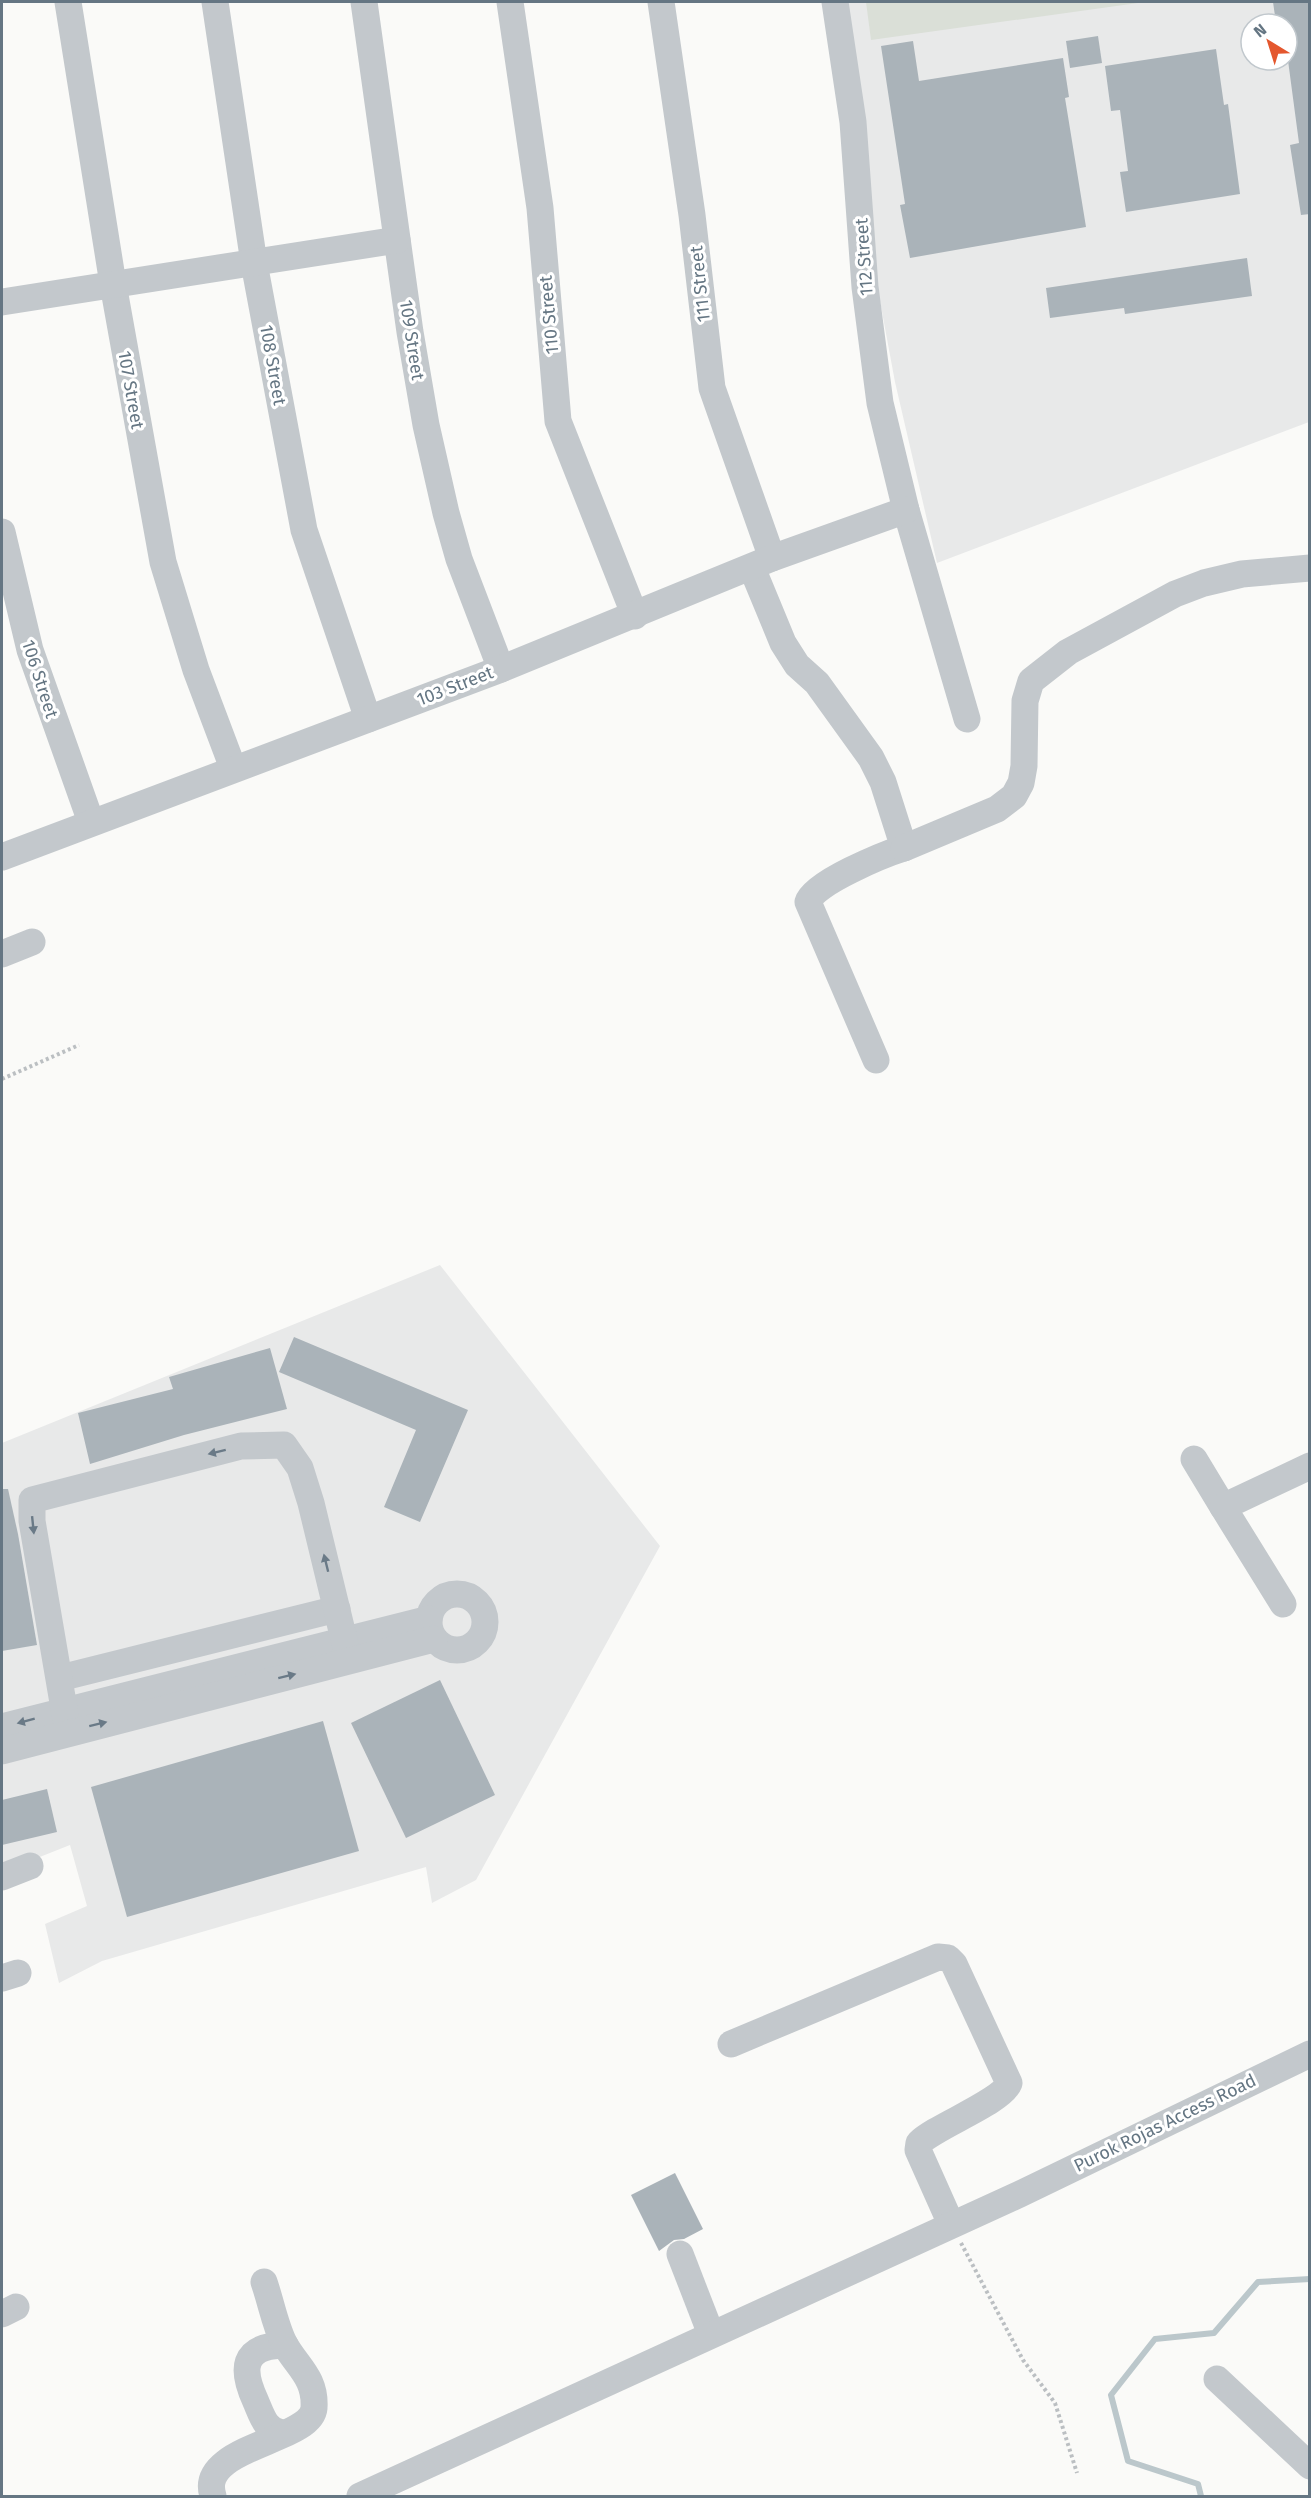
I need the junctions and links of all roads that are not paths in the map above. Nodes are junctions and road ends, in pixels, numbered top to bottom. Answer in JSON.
{"nodes":[{"id":1,"x":68,"y":2,"type":"edge"},
{"id":2,"x":215,"y":2,"type":"edge"},
{"id":3,"x":364,"y":2,"type":"edge"},
{"id":4,"x":510,"y":2,"type":"edge"},
{"id":5,"x":661,"y":2,"type":"edge"},
{"id":6,"x":835,"y":2,"type":"edge"},
{"id":7,"x":397,"y":240,"type":"junction"},
{"id":8,"x":254,"y":263,"type":"junction"},
{"id":9,"x":113,"y":284,"type":"junction"},
{"id":10,"x":2,"y":302,"type":"edge"},
{"id":11,"x":906,"y":510,"type":"junction"},
{"id":12,"x":2,"y":532,"type":"edge"},
{"id":13,"x":762,"y":563,"type":"junction"},
{"id":14,"x":1310,"y":568,"type":"edge"},
{"id":15,"x":636,"y":616,"type":"junction"},
{"id":16,"x":501,"y":669,"type":"junction"},
{"id":17,"x":369,"y":719,"type":"junction"},
{"id":18,"x":967,"y":719,"type":"dead end"},
{"id":19,"x":233,"y":768,"type":"junction"},
{"id":20,"x":91,"y":822,"type":"junction"},
{"id":21,"x":904,"y":848,"type":"junction"},
{"id":22,"x":2,"y":857,"type":"edge"},
{"id":23,"x":32,"y":942,"type":"dead end"},
{"id":24,"x":2,"y":954,"type":"edge"},
{"id":25,"x":876,"y":1059,"type":"dead end"},
{"id":26,"x":1194,"y":1459,"type":"dead end"},
{"id":27,"x":1310,"y":1466,"type":"edge"},
{"id":28,"x":1223,"y":1507,"type":"junction"},
{"id":29,"x":1283,"y":1604,"type":"dead end"},
{"id":30,"x":337,"y":1609,"type":"junction"},
{"id":31,"x":432,"y":1629,"type":"dead end"},
{"id":32,"x":347,"y":1650,"type":"junction"},
{"id":33,"x":60,"y":1677,"type":"junction"},
{"id":34,"x":66,"y":1722,"type":"junction"},
{"id":35,"x":2,"y":1727,"type":"edge"},
{"id":36,"x":2,"y":1751,"type":"edge"},
{"id":37,"x":30,"y":1866,"type":"dead end"},
{"id":38,"x":2,"y":1877,"type":"edge"},
{"id":39,"x":731,"y":2044,"type":"dead end"},
{"id":40,"x":1310,"y":2054,"type":"edge"},
{"id":41,"x":951,"y":2224,"type":"junction"},
{"id":42,"x":680,"y":2254,"type":"dead end"},
{"id":43,"x":264,"y":2282,"type":"dead end"},
{"id":44,"x":711,"y":2334,"type":"junction"},
{"id":45,"x":285,"y":2345,"type":"junction"},
{"id":46,"x":1217,"y":2379,"type":"dead end"},
{"id":47,"x":282,"y":2433,"type":"junction"},
{"id":48,"x":1310,"y":2466,"type":"edge"},
{"id":49,"x":213,"y":2496,"type":"edge"},
{"id":50,"x":360,"y":2496,"type":"edge"}],
"edges":[{"from":1,"to":9,"type":"street","name":"107 Street"},
{"from":2,"to":8,"type":"street","name":"108 Street"},
{"from":3,"to":7,"type":"street","name":"109 Street"},
{"from":4,"to":15,"type":"street","name":"110 Street"},
{"from":5,"to":13,"type":"street","name":"111 Street"},
{"from":6,"to":11,"type":"street","name":"112 Street"},
{"from":7,"to":8,"type":"street"},
{"from":7,"to":16,"type":"street","name":"109 Street"},
{"from":8,"to":9,"type":"street"},
{"from":8,"to":17,"type":"street","name":"108 Street"},
{"from":9,"to":10,"type":"street"},
{"from":9,"to":19,"type":"street","name":"107 Street"},
{"from":11,"to":13,"type":"street","name":"103 Street"},
{"from":11,"to":18,"type":"street","name":"112 Street"},
{"from":12,"to":20,"type":"street","name":"106 Street"},
{"from":13,"to":15,"type":"street","name":"103 Street"},
{"from":13,"to":21,"type":"street","name":"111 Street"},
{"from":14,"to":21,"type":"street"},
{"from":15,"to":16,"type":"street","name":"103 Street"},
{"from":16,"to":17,"type":"street","name":"103 Street"},
{"from":17,"to":19,"type":"street","name":"103 Street"},
{"from":19,"to":20,"type":"street","name":"103 Street"},
{"from":20,"to":22,"type":"street","name":"103 Street"},
{"from":21,"to":25,"type":"street"},
{"from":23,"to":24,"type":"street"},
{"from":26,"to":28,"type":"street"},
{"from":27,"to":28,"type":"street"},
{"from":28,"to":29,"type":"street"},
{"from":30,"to":32,"type":"street"},
{"from":30,"to":33,"type":"street"},
{"from":30,"to":33,"type":"street","one_way":true},
{"from":31,"to":32,"type":"street"},
{"from":32,"to":34,"type":"street"},
{"from":33,"to":34,"type":"street"},
{"from":34,"to":35,"type":"street","one_way":true},
{"from":34,"to":36,"type":"street"},
{"from":37,"to":38,"type":"street"},
{"from":39,"to":41,"type":"street"},
{"from":40,"to":41,"type":"street","name":"Purok Rojas Access Road"},
{"from":41,"to":44,"type":"street","name":"Purok Rojas Access Road"},
{"from":42,"to":44,"type":"street"},
{"from":43,"to":45,"type":"street"},
{"from":44,"to":50,"type":"street","name":"Purok Rojas Access Road"},
{"from":45,"to":47,"type":"street"},
{"from":45,"to":47,"type":"street"},
{"from":46,"to":48,"type":"street"},
{"from":47,"to":49,"type":"street"}]}
